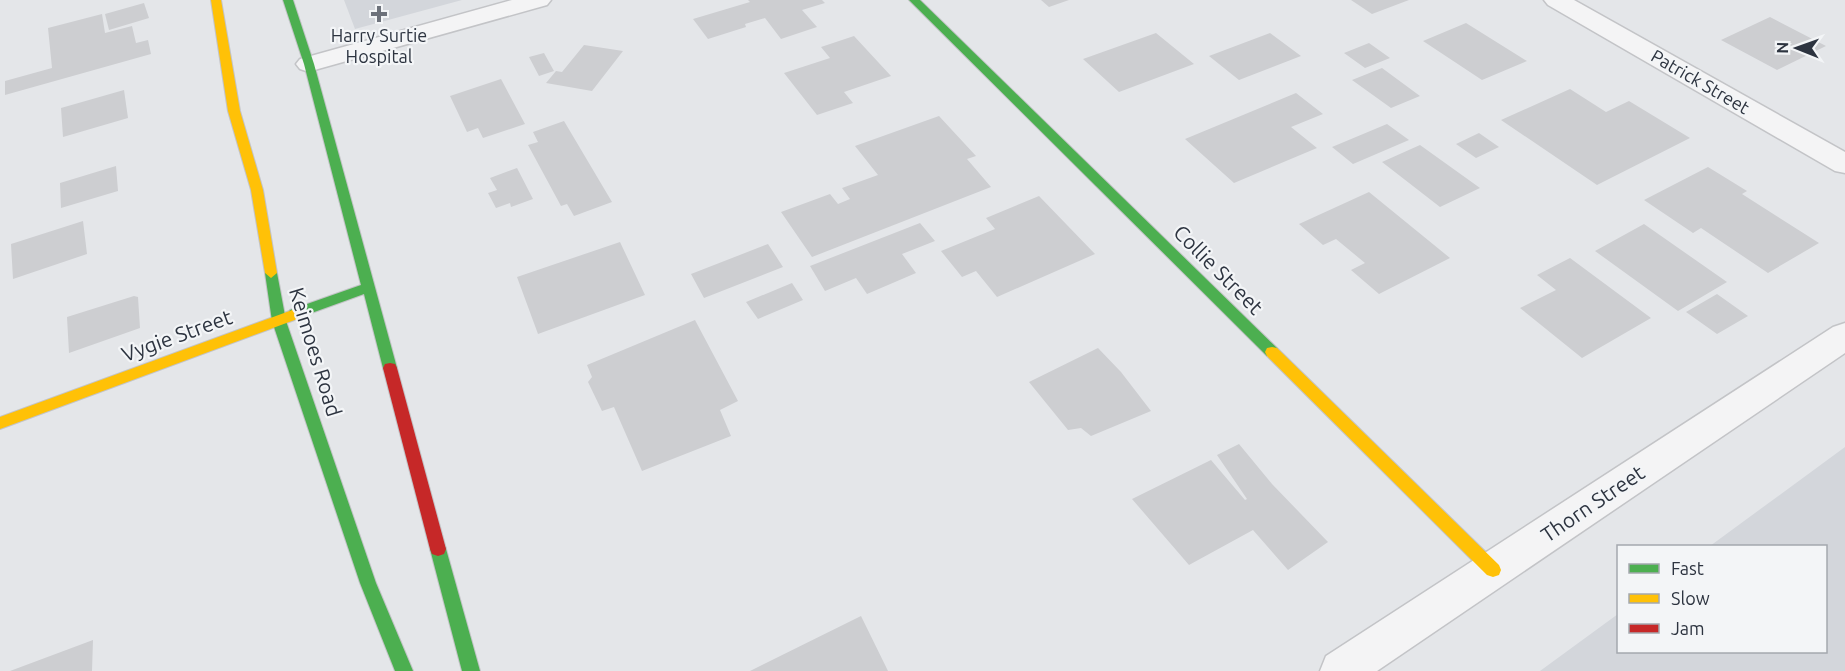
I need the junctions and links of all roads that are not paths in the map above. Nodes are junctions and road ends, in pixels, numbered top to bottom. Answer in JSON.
{"nodes":[{"id":1,"x":216,"y":0,"type":"edge"},
{"id":2,"x":288,"y":0,"type":"edge"},
{"id":3,"x":539,"y":0,"type":"edge"},
{"id":4,"x":914,"y":0,"type":"edge"},
{"id":5,"x":1556,"y":0,"type":"edge"},
{"id":6,"x":309,"y":64,"type":"junction"},
{"id":7,"x":1845,"y":164,"type":"edge"},
{"id":8,"x":369,"y":287,"type":"junction"},
{"id":9,"x":279,"y":321,"type":"junction"},
{"id":10,"x":1845,"y":336,"type":"edge"},
{"id":11,"x":0,"y":423,"type":"edge"},
{"id":12,"x":1493,"y":570,"type":"junction"},
{"id":13,"x":404,"y":671,"type":"edge"},
{"id":14,"x":471,"y":671,"type":"edge"},
{"id":15,"x":1341,"y":671,"type":"edge"}],
"edges":[{"from":1,"to":9,"type":"street","name":"Keimoes Road"},
{"from":2,"to":6,"type":"street"},
{"from":3,"to":6,"type":"street"},
{"from":4,"to":12,"type":"street","name":"Collie Street"},
{"from":5,"to":7,"type":"street","name":"Patrick Street"},
{"from":6,"to":8,"type":"street"},
{"from":8,"to":9,"type":"street","name":"Vygie Street"},
{"from":8,"to":14,"type":"street"},
{"from":9,"to":11,"type":"street","name":"Vygie Street"},
{"from":9,"to":13,"type":"street","name":"Keimoes Road"},
{"from":10,"to":12,"type":"street","name":"Thorn Street"},
{"from":12,"to":15,"type":"street","name":"Thorn Street"}]}
